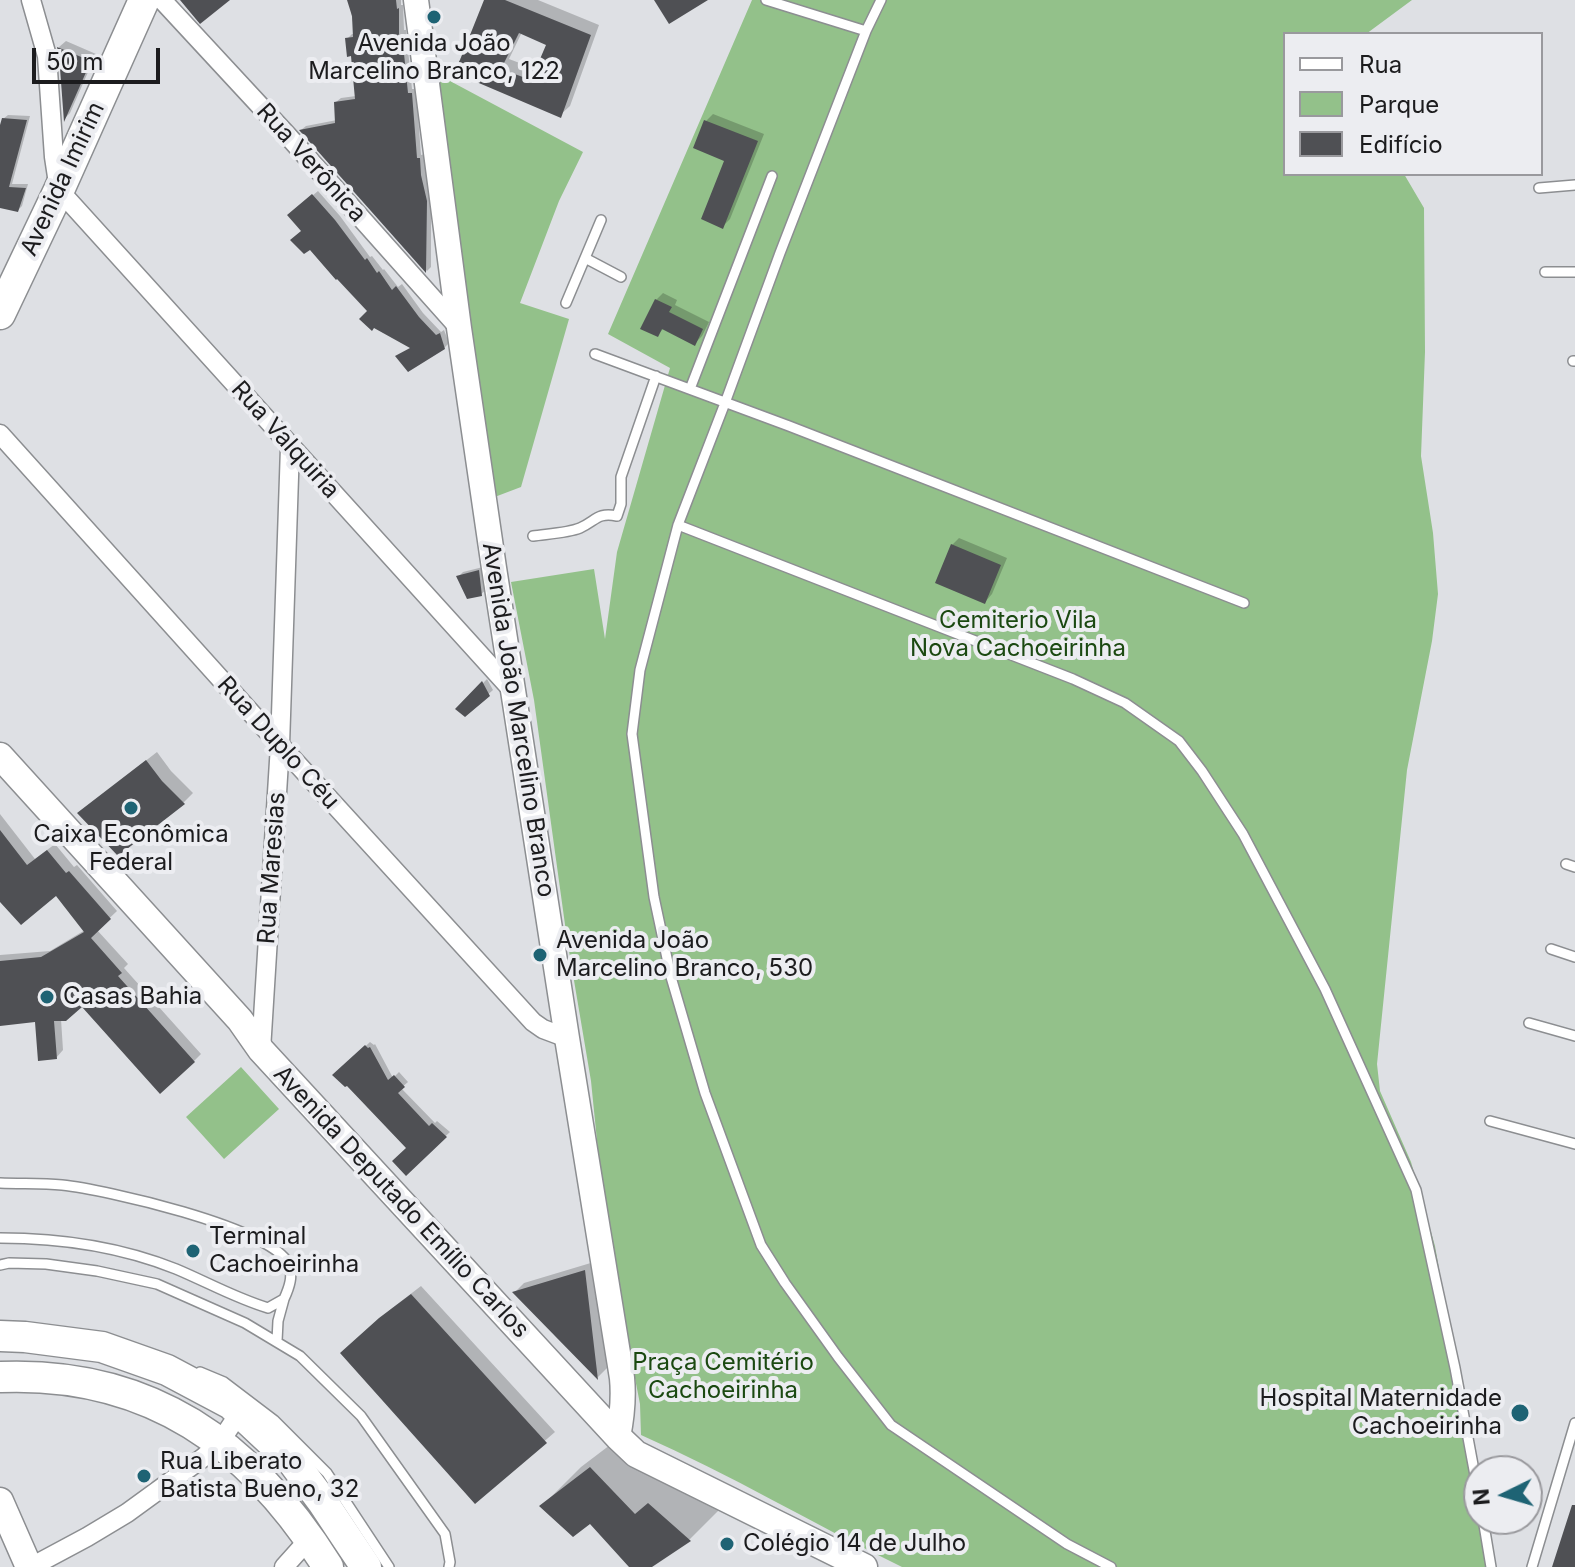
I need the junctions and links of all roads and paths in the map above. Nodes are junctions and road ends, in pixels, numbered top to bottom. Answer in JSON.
{"nodes":[{"id":1,"x":31,"y":0,"type":"edge"},
{"id":2,"x":144,"y":0,"type":"edge"},
{"id":3,"x":162,"y":0,"type":"edge"},
{"id":4,"x":416,"y":0,"type":"edge"},
{"id":5,"x":766,"y":0,"type":"edge"},
{"id":6,"x":881,"y":0,"type":"edge"},
{"id":7,"x":866,"y":31,"type":"junction"},
{"id":8,"x":53,"y":122,"type":"junction"},
{"id":9,"x":87,"y":128,"type":"junction"},
{"id":10,"x":772,"y":176,"type":"dead end"},
{"id":11,"x":1575,"y":185,"type":"edge"},
{"id":12,"x":1539,"y":188,"type":"dead end"},
{"id":13,"x":59,"y":190,"type":"junction"},
{"id":14,"x":601,"y":220,"type":"dead end"},
{"id":15,"x":585,"y":258,"type":"junction"},
{"id":16,"x":1545,"y":272,"type":"dead end"},
{"id":17,"x":1575,"y":272,"type":"edge"},
{"id":18,"x":621,"y":277,"type":"dead end"},
{"id":19,"x":566,"y":303,"type":"dead end"},
{"id":20,"x":0,"y":314,"type":"edge"},
{"id":21,"x":459,"y":328,"type":"junction"},
{"id":22,"x":595,"y":354,"type":"dead end"},
{"id":23,"x":656,"y":376,"type":"junction"},
{"id":24,"x":690,"y":389,"type":"junction"},
{"id":25,"x":725,"y":403,"type":"junction"},
{"id":26,"x":0,"y":434,"type":"edge"},
{"id":27,"x":290,"y":447,"type":"junction"},
{"id":28,"x":678,"y":525,"type":"junction"},
{"id":29,"x":533,"y":536,"type":"dead end"},
{"id":30,"x":1244,"y":603,"type":"dead end"},
{"id":31,"x":512,"y":690,"type":"junction"},
{"id":32,"x":280,"y":745,"type":"junction"},
{"id":33,"x":0,"y":756,"type":"edge"},
{"id":34,"x":1551,"y":949,"type":"dead end"},
{"id":35,"x":1575,"y":957,"type":"edge"},
{"id":36,"x":1529,"y":1023,"type":"dead end"},
{"id":37,"x":1575,"y":1036,"type":"edge"},
{"id":38,"x":567,"y":1038,"type":"junction"},
{"id":39,"x":261,"y":1050,"type":"junction"},
{"id":40,"x":1490,"y":1121,"type":"dead end"},
{"id":41,"x":1575,"y":1144,"type":"edge"},
{"id":42,"x":0,"y":1183,"type":"edge"},
{"id":43,"x":0,"y":1238,"type":"edge"},
{"id":44,"x":0,"y":1265,"type":"edge"},
{"id":45,"x":284,"y":1299,"type":"junction"},
{"id":46,"x":0,"y":1336,"type":"edge"},
{"id":47,"x":99,"y":1336,"type":"dead end"},
{"id":48,"x":112,"y":1339,"type":"dead end"},
{"id":49,"x":277,"y":1341,"type":"junction"},
{"id":50,"x":167,"y":1359,"type":"dead end"},
{"id":51,"x":181,"y":1365,"type":"dead end"},
{"id":52,"x":195,"y":1370,"type":"dead end"},
{"id":53,"x":0,"y":1377,"type":"edge"},
{"id":54,"x":240,"y":1412,"type":"junction"},
{"id":55,"x":1575,"y":1423,"type":"edge"},
{"id":56,"x":618,"y":1437,"type":"junction"},
{"id":57,"x":220,"y":1442,"type":"junction"},
{"id":58,"x":1471,"y":1455,"type":"edge"},
{"id":59,"x":0,"y":1501,"type":"edge"},
{"id":60,"x":1486,"y":1535,"type":"edge"},
{"id":61,"x":310,"y":1538,"type":"junction"},
{"id":62,"x":30,"y":1567,"type":"edge"},
{"id":63,"x":284,"y":1567,"type":"edge"},
{"id":64,"x":328,"y":1567,"type":"edge"},
{"id":65,"x":366,"y":1567,"type":"edge"},
{"id":66,"x":389,"y":1567,"type":"edge"},
{"id":67,"x":449,"y":1567,"type":"edge"},
{"id":68,"x":864,"y":1567,"type":"edge"},
{"id":69,"x":1111,"y":1567,"type":"edge"},
{"id":70,"x":1491,"y":1567,"type":"edge"},
{"id":71,"x":1532,"y":1567,"type":"edge"}],
"edges":[{"from":1,"to":8,"type":"street"},
{"from":2,"to":9,"type":"main road","name":"Avenida Imirim"},
{"from":3,"to":21,"type":"street","name":"Rua Verônica"},
{"from":4,"to":21,"type":"street","name":"Avenida João Marcelino Branco"},
{"from":5,"to":7,"type":"lane"},
{"from":6,"to":7,"type":"lane"},
{"from":7,"to":25,"type":"lane"},
{"from":8,"to":9,"type":"street"},
{"from":8,"to":13,"type":"street"},
{"from":9,"to":13,"type":"main road","name":"Avenida Imirim"},
{"from":10,"to":24,"type":"lane"},
{"from":11,"to":12,"type":"lane"},
{"from":13,"to":20,"type":"main road","name":"Avenida Imirim"},
{"from":13,"to":27,"type":"street","name":"Rua Valquiria"},
{"from":14,"to":15,"type":"lane"},
{"from":15,"to":18,"type":"lane"},
{"from":15,"to":19,"type":"lane"},
{"from":16,"to":17,"type":"lane"},
{"from":21,"to":31,"type":"street","name":"Avenida João Marcelino Branco"},
{"from":22,"to":23,"type":"lane"},
{"from":23,"to":24,"type":"lane"},
{"from":23,"to":29,"type":"lane"},
{"from":24,"to":25,"type":"lane"},
{"from":25,"to":28,"type":"lane"},
{"from":25,"to":30,"type":"lane"},
{"from":26,"to":32,"type":"street","name":"Rua Duplo Céu"},
{"from":27,"to":31,"type":"street","name":"Rua Valquiria"},
{"from":27,"to":32,"type":"street","name":"Rua Maresias"},
{"from":28,"to":58,"type":"lane"},
{"from":28,"to":69,"type":"lane"},
{"from":31,"to":38,"type":"street","name":"Avenida João Marcelino Branco"},
{"from":32,"to":38,"type":"street","name":"Rua Duplo Céu"},
{"from":32,"to":39,"type":"street","name":"Rua Maresias"},
{"from":33,"to":39,"type":"main road","name":"Avenida Deputado Emílio Carlos"},
{"from":34,"to":35,"type":"lane"},
{"from":36,"to":37,"type":"lane"},
{"from":38,"to":56,"type":"street","name":"Avenida João Marcelino Branco"},
{"from":39,"to":56,"type":"main road","name":"Avenida Deputado Emílio Carlos"},
{"from":40,"to":41,"type":"lane"},
{"from":42,"to":45,"type":"lane"},
{"from":43,"to":45,"type":"lane"},
{"from":44,"to":49,"type":"lane"},
{"from":45,"to":49,"type":"lane"},
{"from":46,"to":54,"type":"main road"},
{"from":47,"to":48,"type":"lane"},
{"from":49,"to":67,"type":"lane"},
{"from":50,"to":51,"type":"lane"},
{"from":52,"to":66,"type":"lane"},
{"from":53,"to":57,"type":"main road"},
{"from":54,"to":57,"type":"street"},
{"from":54,"to":65,"type":"main road"},
{"from":55,"to":71,"type":"lane"},
{"from":56,"to":68,"type":"main road","name":"Avenida Deputado Emílio Carlos"},
{"from":57,"to":61,"type":"main road"},
{"from":57,"to":62,"type":"street"},
{"from":59,"to":62,"type":"main road"},
{"from":60,"to":70,"type":"lane"},
{"from":61,"to":63,"type":"street"},
{"from":61,"to":64,"type":"main road"}]}
